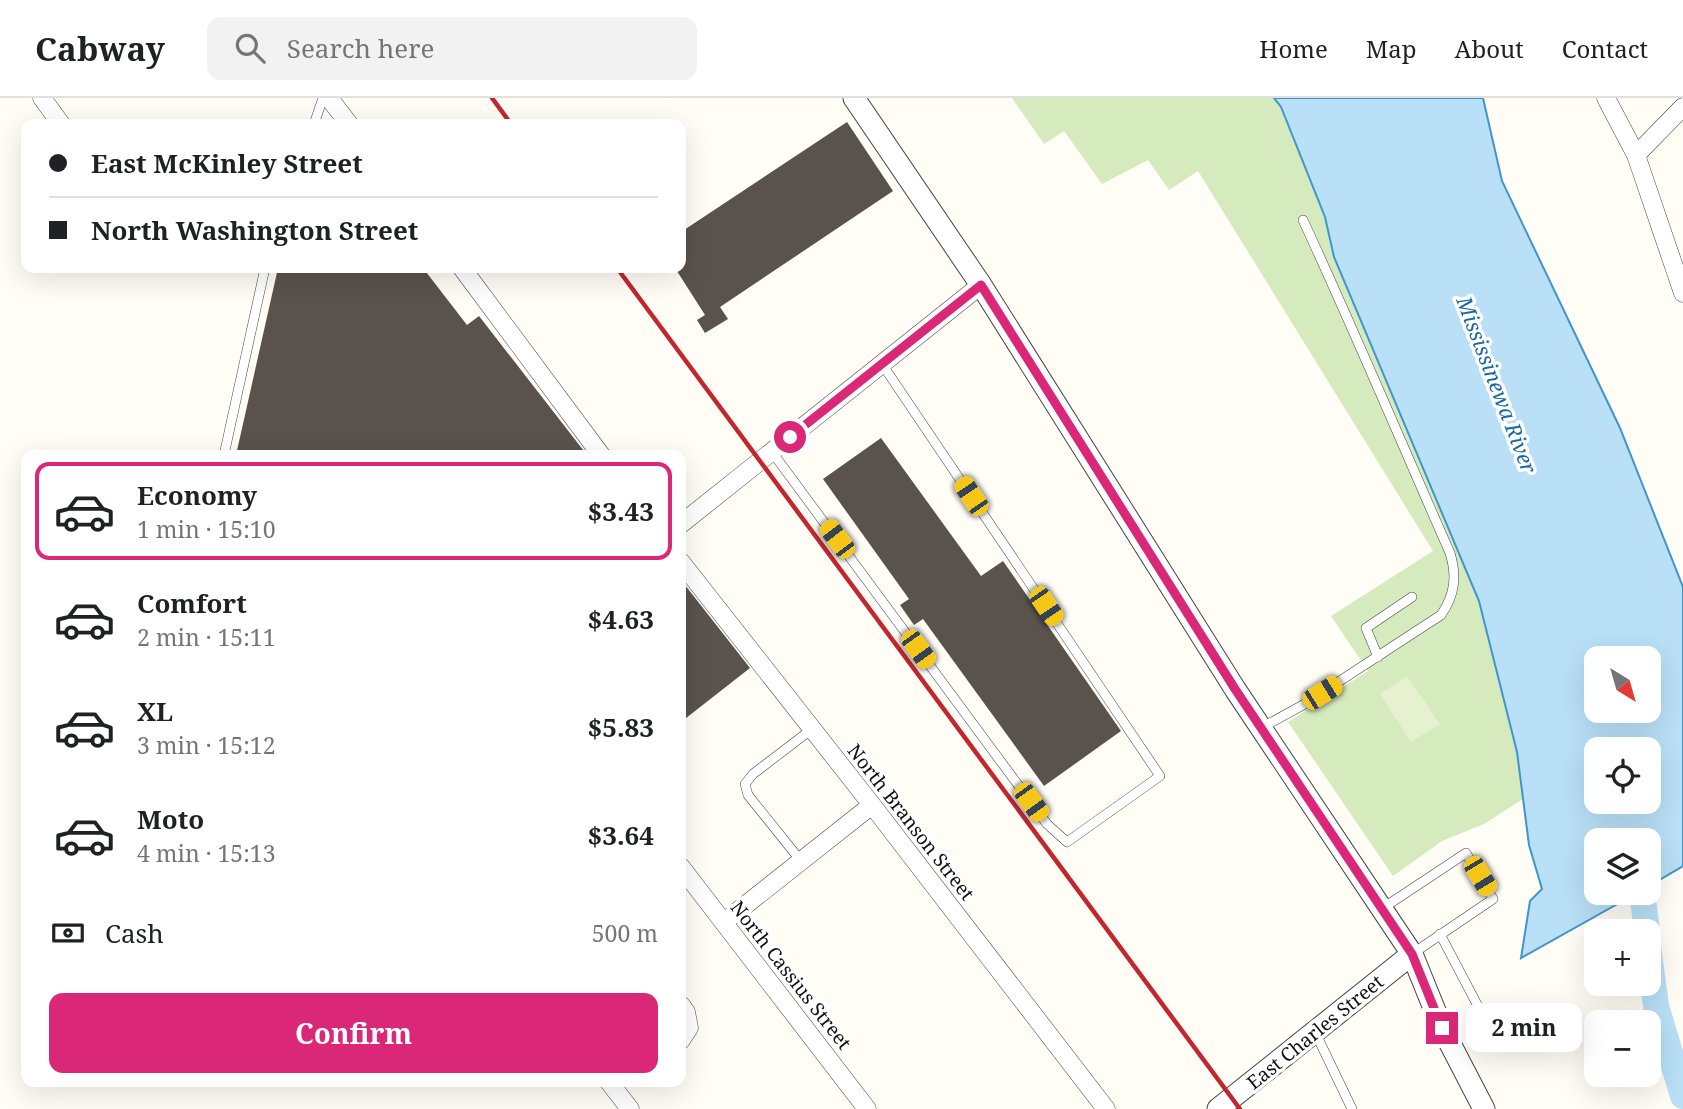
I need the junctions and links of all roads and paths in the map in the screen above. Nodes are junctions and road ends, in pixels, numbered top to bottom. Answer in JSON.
{"nodes":[{"id":1,"x":42,"y":98,"type":"edge"},
{"id":2,"x":323,"y":98,"type":"edge"},
{"id":3,"x":329,"y":98,"type":"edge"},
{"id":4,"x":854,"y":98,"type":"edge"},
{"id":5,"x":1606,"y":98,"type":"edge"},
{"id":6,"x":1683,"y":107,"type":"edge"},
{"id":7,"x":57,"y":119,"type":"edge"},
{"id":8,"x":316,"y":119,"type":"edge"},
{"id":9,"x":345,"y":119,"type":"edge"},
{"id":10,"x":1636,"y":155,"type":"junction"},
{"id":11,"x":1303,"y":220,"type":"dead end"},
{"id":12,"x":264,"y":273,"type":"edge"},
{"id":13,"x":466,"y":273,"type":"edge"},
{"id":14,"x":981,"y":285,"type":"junction"},
{"id":15,"x":1683,"y":293,"type":"edge"},
{"id":16,"x":882,"y":364,"type":"junction"},
{"id":17,"x":225,"y":450,"type":"edge"},
{"id":18,"x":597,"y":450,"type":"edge"},
{"id":19,"x":766,"y":457,"type":"junction"},
{"id":20,"x":686,"y":520,"type":"edge"},
{"id":21,"x":686,"y":568,"type":"edge"},
{"id":22,"x":1412,"y":597,"type":"dead end"},
{"id":23,"x":1378,"y":657,"type":"junction"},
{"id":24,"x":1261,"y":728,"type":"junction"},
{"id":25,"x":812,"y":729,"type":"junction"},
{"id":26,"x":872,"y":804,"type":"junction"},
{"id":27,"x":801,"y":861,"type":"junction"},
{"id":28,"x":686,"y":873,"type":"edge"},
{"id":29,"x":1382,"y":909,"type":"junction"},
{"id":30,"x":724,"y":922,"type":"junction"},
{"id":31,"x":1440,"y":934,"type":"junction"},
{"id":32,"x":1412,"y":954,"type":"junction"},
{"id":33,"x":1480,"y":1010,"type":"dead end"},
{"id":34,"x":686,"y":1012,"type":"edge"},
{"id":35,"x":686,"y":1032,"type":"edge"},
{"id":36,"x":1315,"y":1032,"type":"junction"},
{"id":37,"x":620,"y":1087,"type":"edge"},
{"id":38,"x":630,"y":1109,"type":"edge"},
{"id":39,"x":867,"y":1109,"type":"edge"},
{"id":40,"x":1106,"y":1109,"type":"edge"},
{"id":41,"x":1218,"y":1109,"type":"edge"},
{"id":42,"x":1352,"y":1109,"type":"edge"},
{"id":43,"x":1484,"y":1109,"type":"edge"}],
"edges":[{"from":1,"to":7,"type":"street"},
{"from":2,"to":8,"type":"lane"},
{"from":3,"to":9,"type":"street"},
{"from":4,"to":14,"type":"street"},
{"from":5,"to":10,"type":"street"},
{"from":6,"to":10,"type":"street"},
{"from":10,"to":15,"type":"street"},
{"from":11,"to":23,"type":"lane"},
{"from":12,"to":17,"type":"lane"},
{"from":13,"to":18,"type":"street"},
{"from":14,"to":16,"type":"street"},
{"from":14,"to":24,"type":"street"},
{"from":16,"to":19,"type":"street"},
{"from":16,"to":19,"type":"lane"},
{"from":19,"to":20,"type":"street"},
{"from":21,"to":25,"type":"street","name":"North Branson Street"},
{"from":22,"to":23,"type":"lane"},
{"from":23,"to":24,"type":"lane"},
{"from":24,"to":29,"type":"street"},
{"from":25,"to":26,"type":"street","name":"North Branson Street"},
{"from":25,"to":27,"type":"lane"},
{"from":26,"to":27,"type":"street"},
{"from":26,"to":40,"type":"street","name":"North Branson Street"},
{"from":27,"to":30,"type":"street"},
{"from":28,"to":30,"type":"street","name":"North Cassius Street"},
{"from":29,"to":31,"type":"lane"},
{"from":29,"to":32,"type":"street"},
{"from":30,"to":39,"type":"street","name":"North Cassius Street"},
{"from":31,"to":32,"type":"lane"},
{"from":31,"to":33,"type":"lane"},
{"from":32,"to":36,"type":"street","name":"East Charles Street"},
{"from":32,"to":43,"type":"street"},
{"from":34,"to":35,"type":"street"},
{"from":36,"to":41,"type":"street","name":"East Charles Street"},
{"from":36,"to":42,"type":"lane"},
{"from":37,"to":38,"type":"street"}]}
